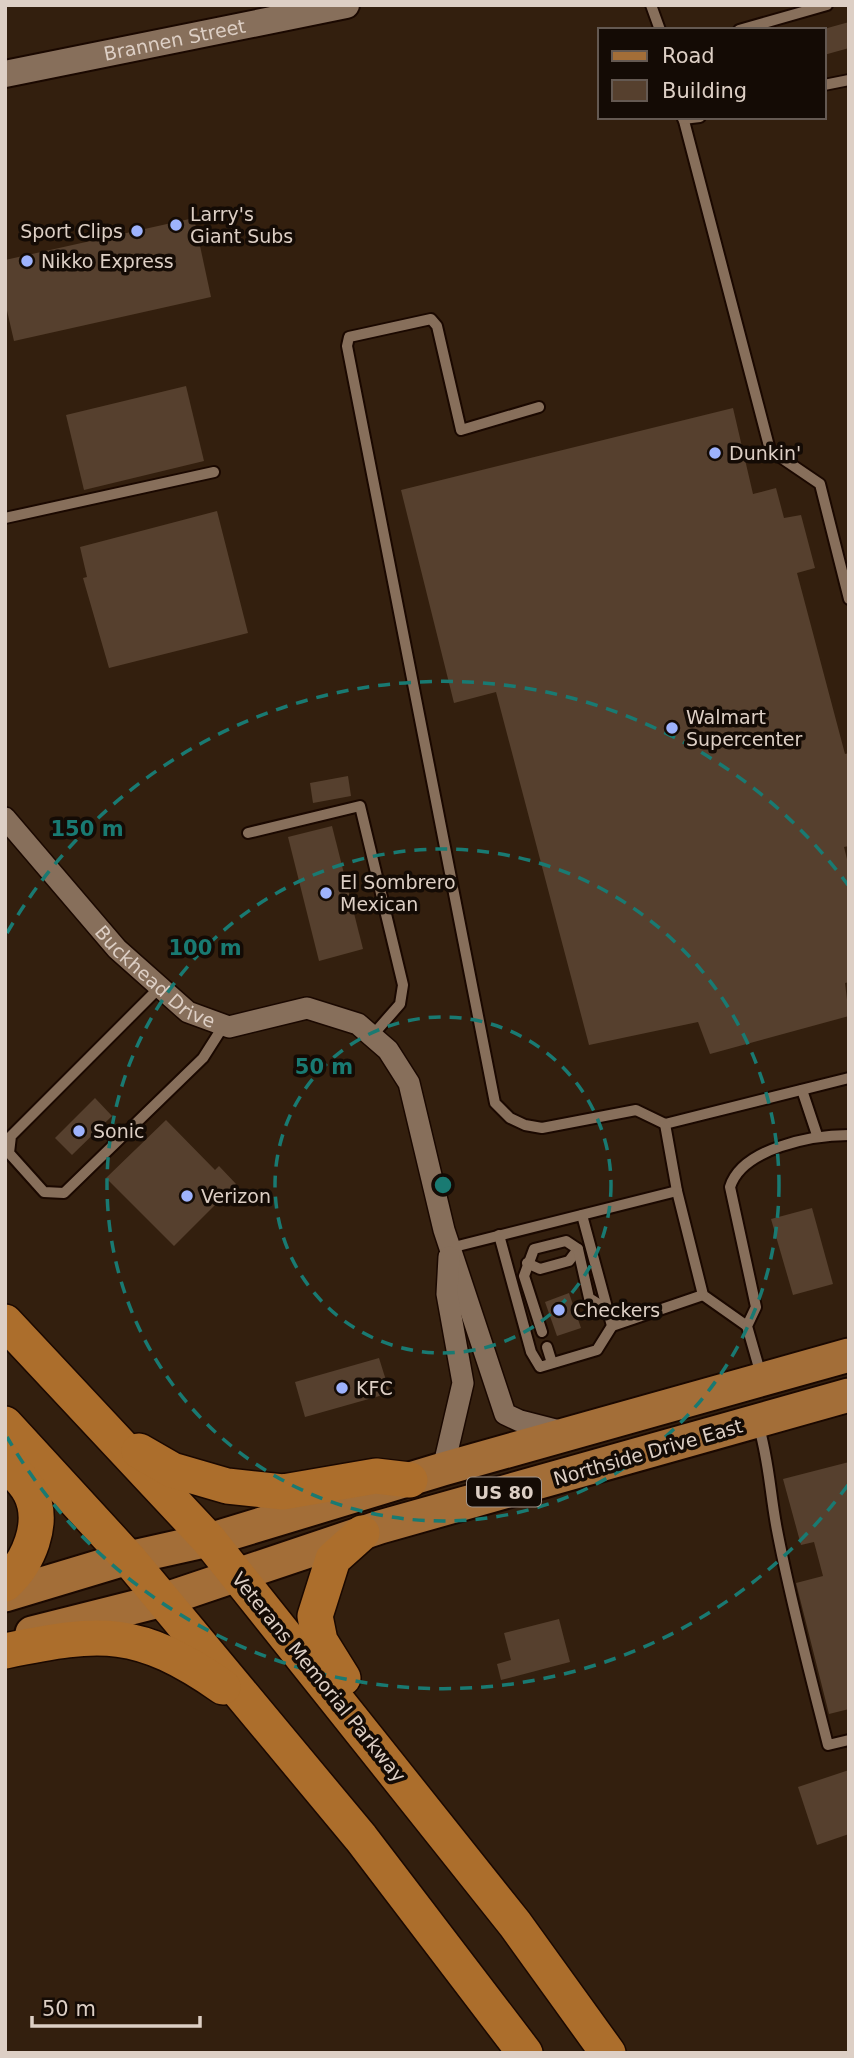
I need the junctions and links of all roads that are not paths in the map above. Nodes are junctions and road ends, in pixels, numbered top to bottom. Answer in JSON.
{"nodes":[{"id":1,"x":346,"y":5,"type":"edge"},
{"id":2,"x":651,"y":5,"type":"edge"},
{"id":3,"x":827,"y":5,"type":"edge"},
{"id":4,"x":659,"y":28,"type":"edge"},
{"id":5,"x":746,"y":28,"type":"edge"},
{"id":6,"x":5,"y":74,"type":"edge"},
{"id":7,"x":849,"y":80,"type":"edge"},
{"id":8,"x":826,"y":85,"type":"edge"},
{"id":9,"x":683,"y":119,"type":"edge"},
{"id":10,"x":539,"y":408,"type":"dead end"},
{"id":11,"x":214,"y":472,"type":"dead end"},
{"id":12,"x":5,"y":518,"type":"edge"},
{"id":13,"x":849,"y":598,"type":"edge"},
{"id":14,"x":5,"y":818,"type":"edge"},
{"id":15,"x":248,"y":833,"type":"dead end"},
{"id":16,"x":160,"y":987,"type":"junction"},
{"id":17,"x":224,"y":1025,"type":"junction"},
{"id":18,"x":372,"y":1036,"type":"junction"},
{"id":19,"x":849,"y":1078,"type":"edge"},
{"id":20,"x":802,"y":1090,"type":"junction"},
{"id":21,"x":665,"y":1124,"type":"junction"},
{"id":22,"x":817,"y":1135,"type":"junction"},
{"id":23,"x":849,"y":1135,"type":"edge"},
{"id":24,"x":677,"y":1191,"type":"junction"},
{"id":25,"x":583,"y":1215,"type":"junction"},
{"id":26,"x":499,"y":1235,"type":"junction"},
{"id":27,"x":450,"y":1248,"type":"junction"},
{"id":28,"x":578,"y":1249,"type":"junction"},
{"id":29,"x":527,"y":1264,"type":"junction"},
{"id":30,"x":703,"y":1295,"type":"junction"},
{"id":31,"x":608,"y":1310,"type":"junction"},
{"id":32,"x":5,"y":1322,"type":"edge"},
{"id":33,"x":612,"y":1326,"type":"junction"},
{"id":34,"x":747,"y":1326,"type":"junction"},
{"id":35,"x":542,"y":1332,"type":"dead end"},
{"id":36,"x":547,"y":1347,"type":"dead end"},
{"id":37,"x":849,"y":1355,"type":"edge"},
{"id":38,"x":552,"y":1363,"type":"junction"},
{"id":39,"x":762,"y":1377,"type":"junction"},
{"id":40,"x":849,"y":1395,"type":"edge"},
{"id":41,"x":757,"y":1421,"type":"junction"},
{"id":42,"x":5,"y":1424,"type":"edge"},
{"id":43,"x":109,"y":1433,"type":"junction"},
{"id":44,"x":571,"y":1434,"type":"junction"},
{"id":45,"x":5,"y":1461,"type":"edge"},
{"id":46,"x":443,"y":1469,"type":"junction"},
{"id":47,"x":410,"y":1480,"type":"junction"},
{"id":48,"x":362,"y":1533,"type":"junction"},
{"id":49,"x":209,"y":1540,"type":"junction"},
{"id":50,"x":128,"y":1558,"type":"junction"},
{"id":51,"x":236,"y":1573,"type":"junction"},
{"id":52,"x":5,"y":1584,"type":"edge"},
{"id":53,"x":5,"y":1595,"type":"edge"},
{"id":54,"x":163,"y":1600,"type":"junction"},
{"id":55,"x":5,"y":1640,"type":"edge"},
{"id":56,"x":5,"y":1651,"type":"edge"},
{"id":57,"x":254,"y":1709,"type":"junction"},
{"id":58,"x":849,"y":1740,"type":"edge"},
{"id":59,"x":584,"y":2019,"type":"junction"},
{"id":60,"x":525,"y":2053,"type":"edge"},
{"id":61,"x":608,"y":2053,"type":"edge"}],
"edges":[{"from":1,"to":6,"type":"street","name":"Brannen Street"},
{"from":2,"to":4,"type":"lane"},
{"from":3,"to":5,"type":"lane"},
{"from":7,"to":8,"type":"lane"},
{"from":9,"to":13,"type":"lane"},
{"from":10,"to":21,"type":"lane"},
{"from":11,"to":12,"type":"lane"},
{"from":14,"to":16,"type":"street","name":"Buckhead Drive"},
{"from":15,"to":18,"type":"lane"},
{"from":16,"to":17,"type":"street","name":"Buckhead Drive"},
{"from":16,"to":17,"type":"lane"},
{"from":17,"to":18,"type":"street","name":"Buckhead Drive"},
{"from":18,"to":27,"type":"street","name":"Buckhead Drive"},
{"from":19,"to":20,"type":"lane"},
{"from":20,"to":21,"type":"lane"},
{"from":20,"to":22,"type":"lane"},
{"from":21,"to":24,"type":"lane"},
{"from":22,"to":23,"type":"lane"},
{"from":22,"to":34,"type":"lane"},
{"from":24,"to":25,"type":"lane"},
{"from":24,"to":30,"type":"lane"},
{"from":25,"to":26,"type":"lane"},
{"from":25,"to":31,"type":"lane"},
{"from":26,"to":27,"type":"lane"},
{"from":26,"to":38,"type":"lane"},
{"from":27,"to":44,"type":"street","name":"Buckhead Drive"},
{"from":27,"to":46,"type":"street","name":"Buckhead Drive"},
{"from":28,"to":29,"type":"lane"},
{"from":28,"to":29,"type":"lane"},
{"from":28,"to":31,"type":"lane"},
{"from":29,"to":35,"type":"lane"},
{"from":30,"to":33,"type":"lane"},
{"from":30,"to":34,"type":"lane"},
{"from":31,"to":33,"type":"lane"},
{"from":32,"to":43,"type":"highway","name":"Veterans Memorial Parkway"},
{"from":33,"to":38,"type":"lane"},
{"from":34,"to":39,"type":"lane"},
{"from":36,"to":38,"type":"lane"},
{"from":37,"to":39,"type":"main road","name":"Northside Drive East","number":"US 80"},
{"from":39,"to":44,"type":"main road","name":"Northside Drive East","number":"US 80"},
{"from":40,"to":41,"type":"main road","name":"Northside Drive East","number":"US 80"},
{"from":41,"to":48,"type":"main road","name":"Northside Drive East","number":"US 80"},
{"from":41,"to":58,"type":"lane"},
{"from":42,"to":50,"type":"highway"},
{"from":43,"to":47,"type":"highway"},
{"from":43,"to":49,"type":"highway","name":"Veterans Memorial Parkway"},
{"from":44,"to":46,"type":"main road","name":"Northside Drive East","number":"US 80"},
{"from":45,"to":52,"type":"highway"},
{"from":46,"to":47,"type":"main road","name":"Northside Drive East","number":"US 80"},
{"from":47,"to":49,"type":"main road","name":"Northside Drive East","number":"US 80"},
{"from":48,"to":51,"type":"main road","name":"Northside Drive East","number":"US 80"},
{"from":48,"to":59,"type":"highway"},
{"from":49,"to":50,"type":"main road","name":"Northside Drive East","number":"US 80"},
{"from":49,"to":51,"type":"highway","name":"Veterans Memorial Parkway"},
{"from":50,"to":53,"type":"main road","name":"Northside Drive East","number":"US 80"},
{"from":50,"to":54,"type":"highway"},
{"from":51,"to":54,"type":"main road","name":"Northside Drive East","number":"US 80"},
{"from":51,"to":59,"type":"highway","name":"Veterans Memorial Parkway"},
{"from":54,"to":55,"type":"main road","name":"Northside Drive East","number":"US 80"},
{"from":54,"to":57,"type":"highway"},
{"from":56,"to":57,"type":"highway"},
{"from":57,"to":60,"type":"highway"},
{"from":59,"to":61,"type":"highway","name":"Veterans Memorial Parkway"}]}
